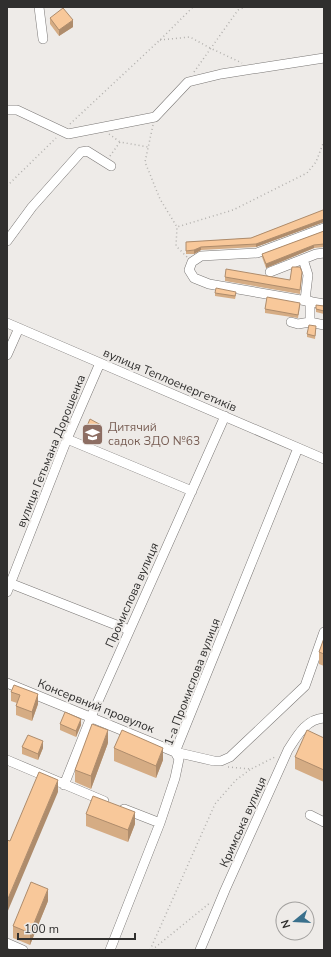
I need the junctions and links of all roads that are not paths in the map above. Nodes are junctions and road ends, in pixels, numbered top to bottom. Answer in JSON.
{"nodes":[{"id":1,"x":39,"y":7,"type":"edge"},
{"id":2,"x":43,"y":39,"type":"dead end"},
{"id":3,"x":324,"y":58,"type":"edge"},
{"id":4,"x":7,"y":110,"type":"edge"},
{"id":5,"x":108,"y":164,"type":"road end"},
{"id":6,"x":324,"y":228,"type":"edge"},
{"id":7,"x":7,"y":242,"type":"edge"},
{"id":8,"x":324,"y":253,"type":"edge"},
{"id":9,"x":303,"y":259,"type":"junction"},
{"id":10,"x":270,"y":272,"type":"dead end"},
{"id":11,"x":307,"y":301,"type":"junction"},
{"id":12,"x":324,"y":304,"type":"edge"},
{"id":13,"x":291,"y":322,"type":"dead end"},
{"id":14,"x":310,"y":322,"type":"junction"},
{"id":15,"x":7,"y":323,"type":"edge"},
{"id":16,"x":324,"y":325,"type":"edge"},
{"id":17,"x":19,"y":328,"type":"junction"},
{"id":18,"x":7,"y":356,"type":"edge"},
{"id":19,"x":100,"y":363,"type":"junction"},
{"id":20,"x":225,"y":416,"type":"junction"},
{"id":21,"x":67,"y":439,"type":"junction"},
{"id":22,"x":298,"y":448,"type":"junction"},
{"id":23,"x":324,"y":459,"type":"edge"},
{"id":24,"x":192,"y":491,"type":"junction"},
{"id":25,"x":8,"y":586,"type":"edge"},
{"id":26,"x":130,"y":630,"type":"junction"},
{"id":27,"x":324,"y":632,"type":"edge"},
{"id":28,"x":7,"y":683,"type":"edge"},
{"id":29,"x":91,"y":717,"type":"junction"},
{"id":30,"x":324,"y":718,"type":"edge"},
{"id":31,"x":175,"y":752,"type":"junction"},
{"id":32,"x":7,"y":760,"type":"edge"},
{"id":33,"x":64,"y":785,"type":"junction"},
{"id":34,"x":310,"y":815,"type":"dead end"},
{"id":35,"x":324,"y":822,"type":"edge"},
{"id":36,"x":160,"y":823,"type":"junction"},
{"id":37,"x":7,"y":943,"type":"edge"},
{"id":38,"x":22,"y":950,"type":"edge"},
{"id":39,"x":110,"y":950,"type":"edge"},
{"id":40,"x":200,"y":950,"type":"edge"}],
"edges":[{"from":1,"to":2,"type":"street"},
{"from":3,"to":4,"type":"street"},
{"from":5,"to":7,"type":"street"},
{"from":6,"to":11,"type":"street"},
{"from":8,"to":9,"type":"street"},
{"from":9,"to":10,"type":"street"},
{"from":9,"to":11,"type":"street"},
{"from":11,"to":12,"type":"street"},
{"from":11,"to":14,"type":"street"},
{"from":13,"to":14,"type":"street"},
{"from":14,"to":16,"type":"street"},
{"from":15,"to":17,"type":"street","name":"вулиця Теплоенергетиків"},
{"from":17,"to":18,"type":"street"},
{"from":17,"to":19,"type":"street","name":"вулиця Теплоенергетиків"},
{"from":19,"to":20,"type":"street","name":"вулиця Теплоенергетиків"},
{"from":19,"to":21,"type":"street","name":"вулиця Гетьмана Дорошенка"},
{"from":20,"to":22,"type":"street","name":"вулиця Теплоенергетиків"},
{"from":20,"to":24,"type":"street","name":"Промислова вулиця"},
{"from":21,"to":24,"type":"street"},
{"from":21,"to":25,"type":"street","name":"вулиця Гетьмана Дорошенка"},
{"from":22,"to":23,"type":"street","name":"вулиця Теплоенергетиків"},
{"from":22,"to":31,"type":"street","name":"1-а Промислова вулиця"},
{"from":24,"to":26,"type":"street","name":"Промислова вулиця"},
{"from":25,"to":26,"type":"street"},
{"from":26,"to":29,"type":"street","name":"Промислова вулиця"},
{"from":27,"to":31,"type":"street","name":"Консервний провулок"},
{"from":28,"to":29,"type":"street","name":"Консервний провулок"},
{"from":29,"to":31,"type":"street","name":"Консервний провулок"},
{"from":29,"to":33,"type":"street","name":"Промислова вулиця"},
{"from":30,"to":40,"type":"street","name":"Кримська вулиця"},
{"from":31,"to":36,"type":"street","name":"1-а Промислова вулиця"},
{"from":32,"to":33,"type":"street"},
{"from":33,"to":36,"type":"street"},
{"from":34,"to":35,"type":"street"},
{"from":36,"to":39,"type":"street","name":"1-а Промислова вулиця"},
{"from":37,"to":38,"type":"street"}]}
